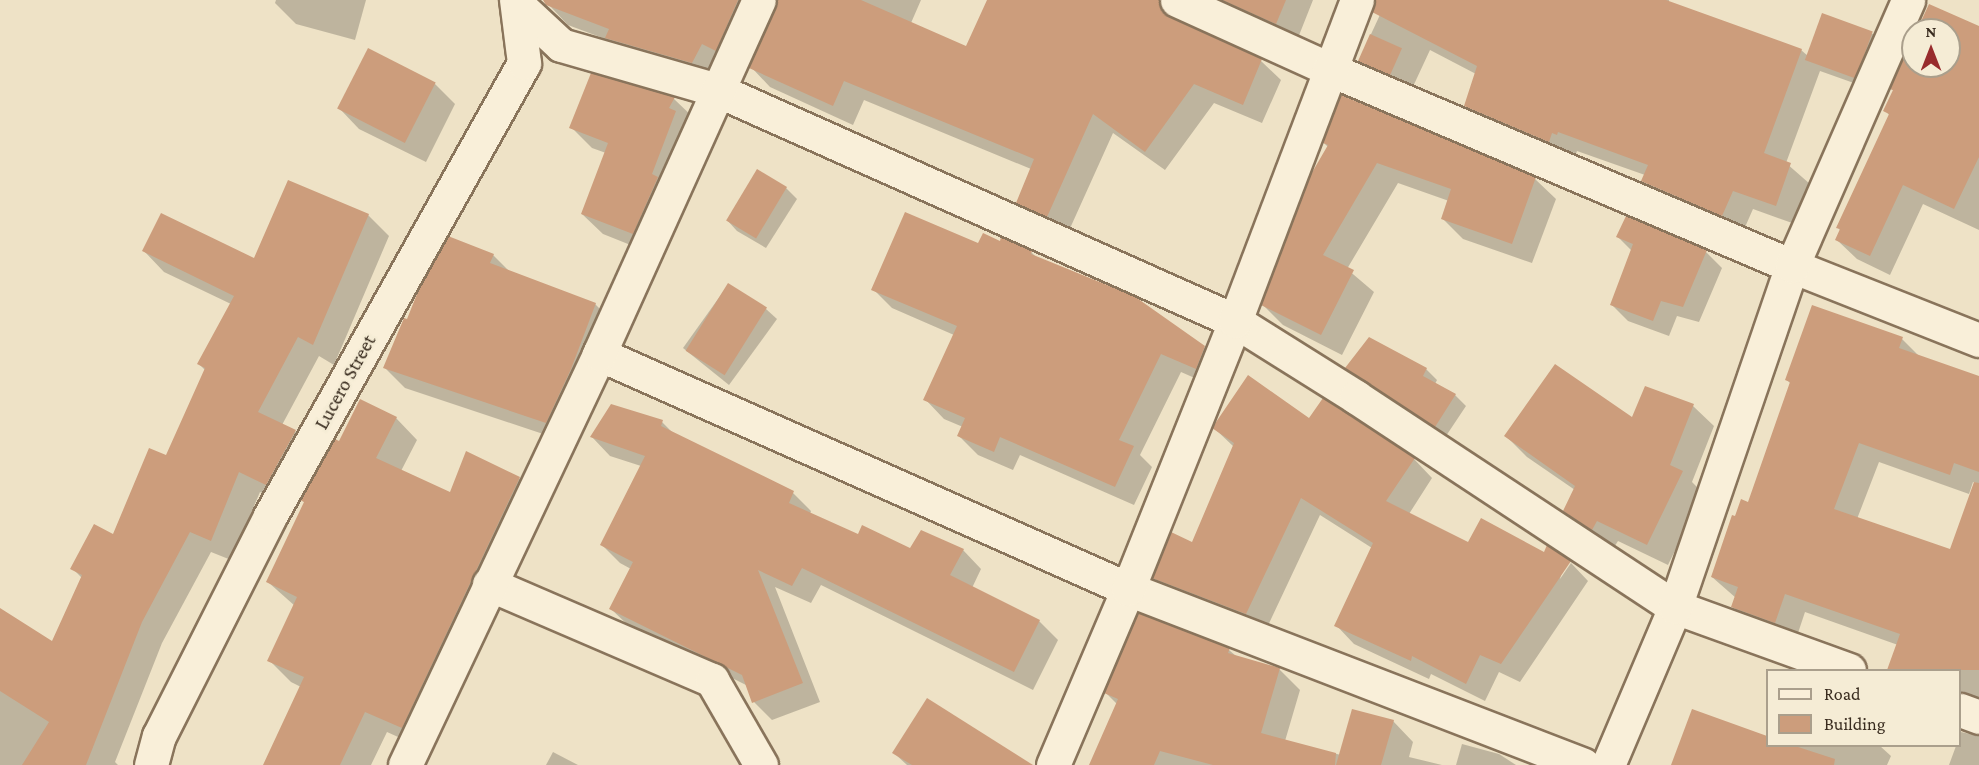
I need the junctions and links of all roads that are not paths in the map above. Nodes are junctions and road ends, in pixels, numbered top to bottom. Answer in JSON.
{"nodes":[{"id":1,"x":759,"y":0,"type":"edge"},
{"id":2,"x":1177,"y":0,"type":"edge"},
{"id":3,"x":1357,"y":0,"type":"edge"},
{"id":4,"x":1908,"y":0,"type":"edge"},
{"id":5,"x":517,"y":2,"type":"edge"},
{"id":6,"x":1329,"y":69,"type":"junction"},
{"id":7,"x":717,"y":90,"type":"junction"},
{"id":8,"x":1792,"y":266,"type":"junction"},
{"id":9,"x":1235,"y":321,"type":"junction"},
{"id":10,"x":1979,"y":340,"type":"edge"},
{"id":11,"x":598,"y":354,"type":"junction"},
{"id":12,"x":489,"y":584,"type":"junction"},
{"id":13,"x":1128,"y":589,"type":"junction"},
{"id":14,"x":1675,"y":608,"type":"junction"},
{"id":15,"x":1847,"y":669,"type":"edge"},
{"id":16,"x":1961,"y":711,"type":"edge"},
{"id":17,"x":1979,"y":717,"type":"edge"},
{"id":18,"x":151,"y":765,"type":"edge"},
{"id":19,"x":405,"y":765,"type":"edge"},
{"id":20,"x":761,"y":765,"type":"edge"},
{"id":21,"x":1053,"y":765,"type":"edge"},
{"id":22,"x":1583,"y":765,"type":"edge"},
{"id":23,"x":1608,"y":765,"type":"edge"}],
"edges":[{"from":1,"to":7,"type":"street"},
{"from":2,"to":6,"type":"street"},
{"from":3,"to":6,"type":"street"},
{"from":4,"to":8,"type":"street"},
{"from":5,"to":7,"type":"street"},
{"from":5,"to":18,"type":"street","name":"Lucero Street"},
{"from":6,"to":8,"type":"street"},
{"from":6,"to":9,"type":"street"},
{"from":7,"to":9,"type":"street"},
{"from":7,"to":11,"type":"street"},
{"from":8,"to":10,"type":"street"},
{"from":8,"to":14,"type":"street"},
{"from":9,"to":13,"type":"street"},
{"from":9,"to":14,"type":"street"},
{"from":11,"to":12,"type":"street"},
{"from":11,"to":13,"type":"street"},
{"from":12,"to":19,"type":"street"},
{"from":12,"to":20,"type":"street"},
{"from":13,"to":21,"type":"street"},
{"from":13,"to":22,"type":"street"},
{"from":14,"to":15,"type":"street"},
{"from":14,"to":23,"type":"street"},
{"from":16,"to":17,"type":"street"}]}
